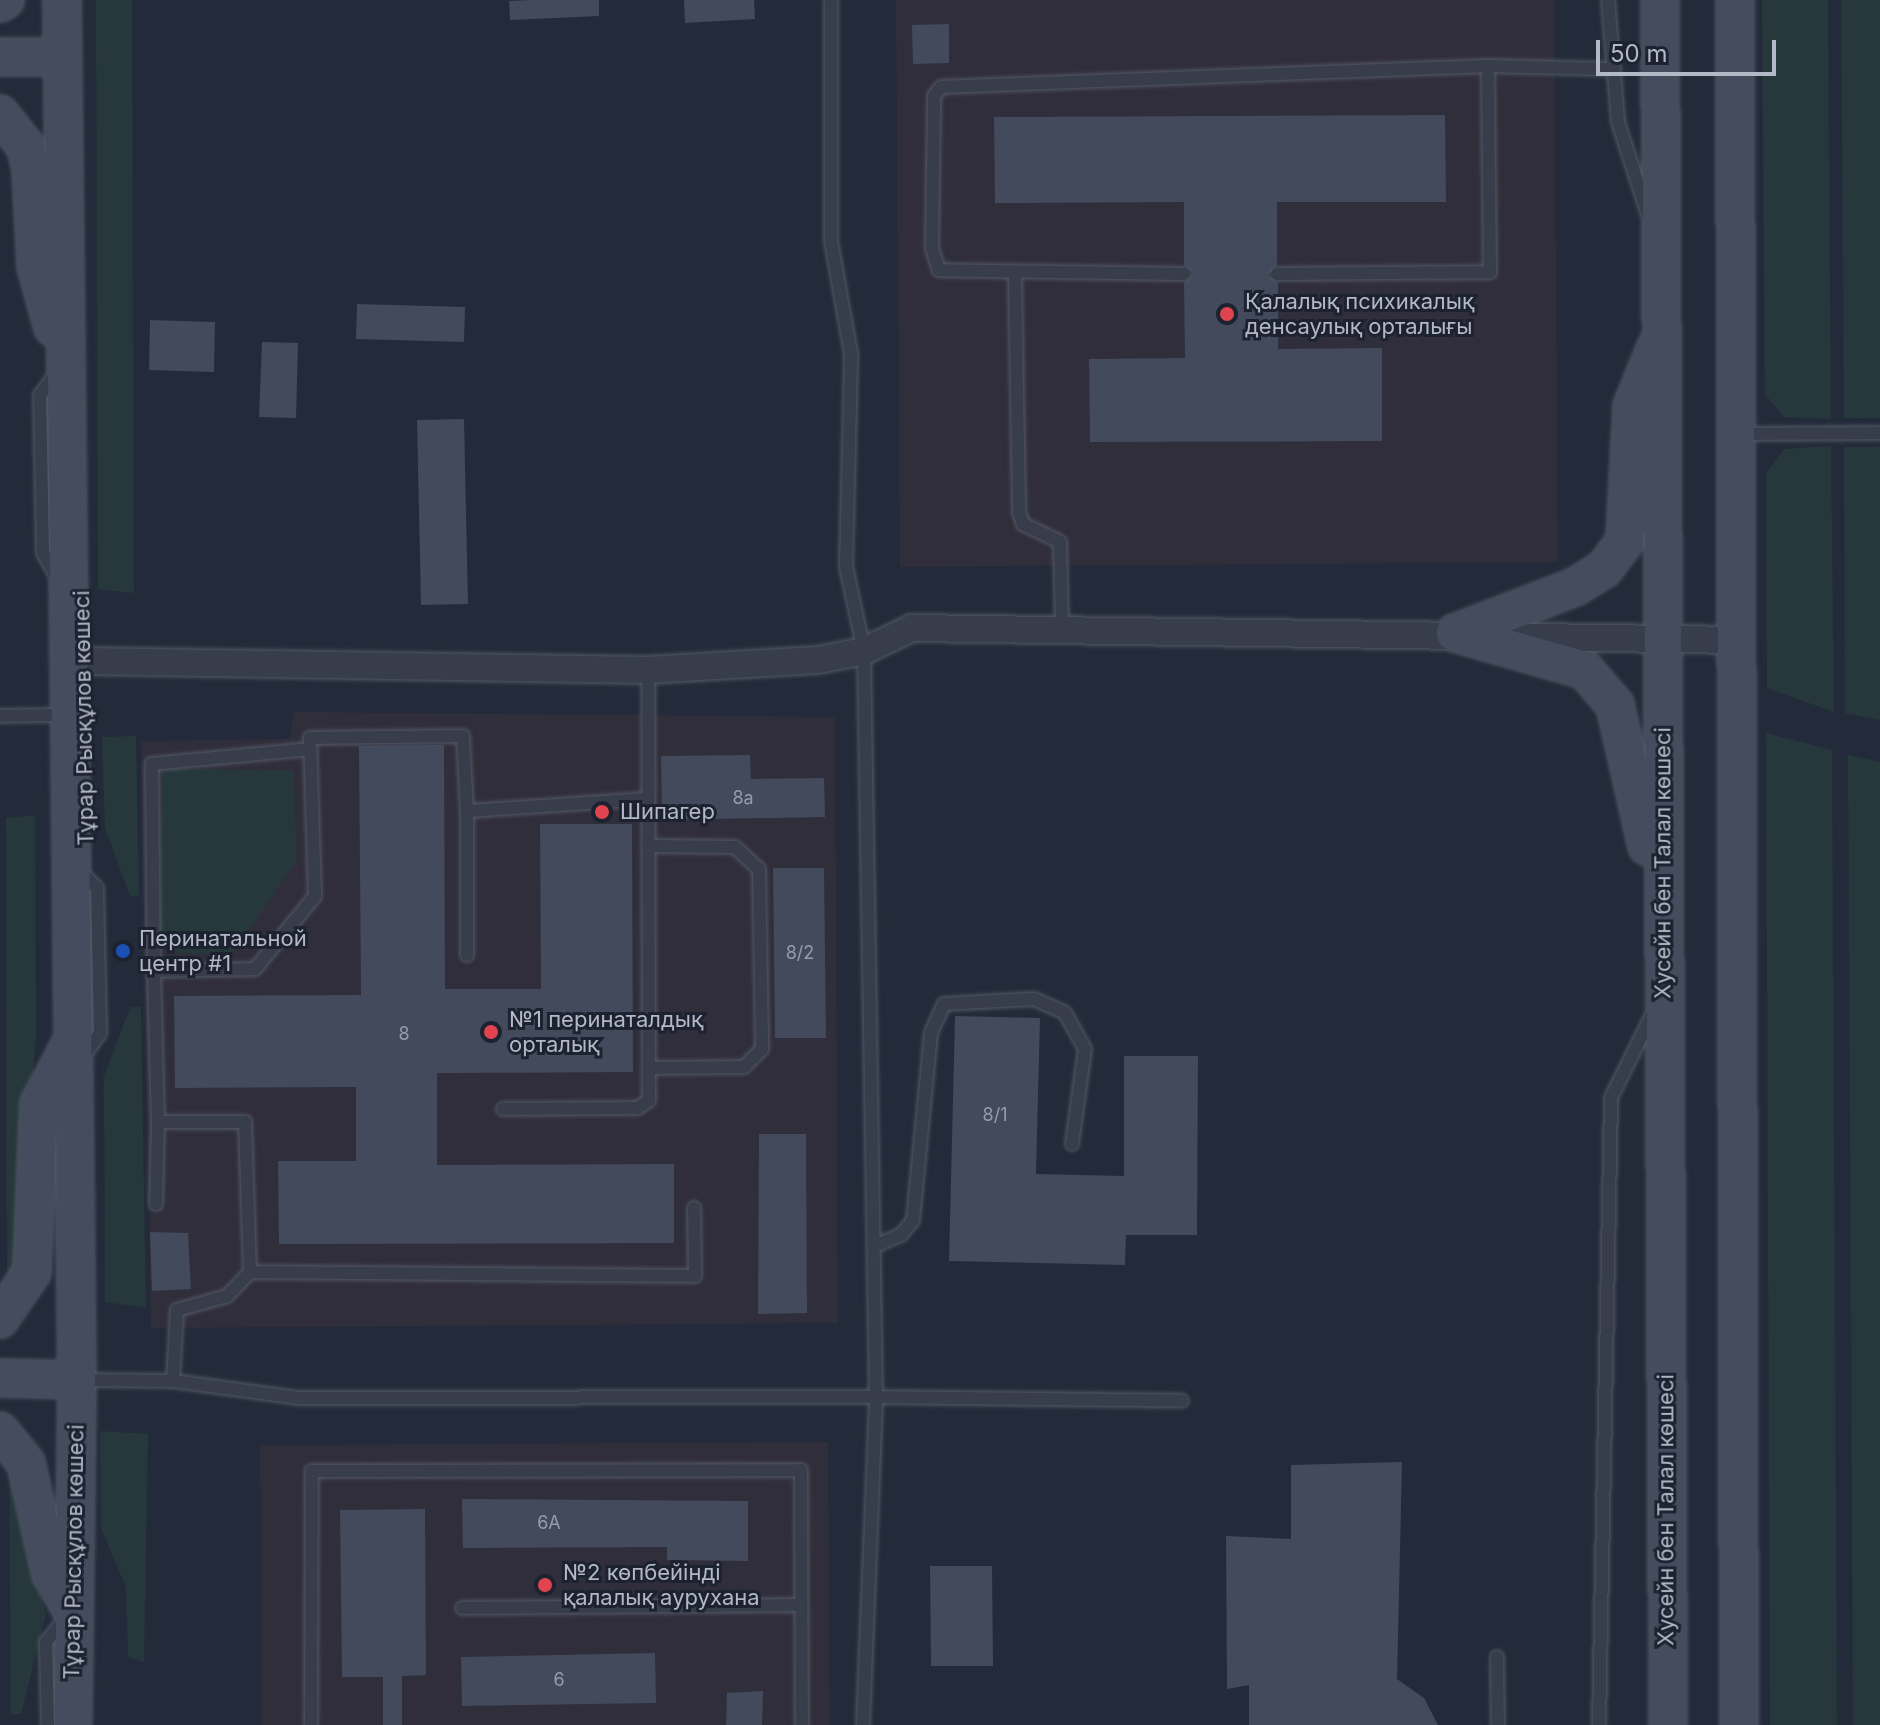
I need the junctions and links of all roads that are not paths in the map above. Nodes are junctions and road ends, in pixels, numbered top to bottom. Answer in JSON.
{"nodes":[{"id":1,"x":62,"y":0,"type":"edge"},
{"id":2,"x":831,"y":0,"type":"edge"},
{"id":3,"x":1608,"y":0,"type":"edge"},
{"id":4,"x":1660,"y":0,"type":"edge"},
{"id":5,"x":1735,"y":0,"type":"edge"},
{"id":6,"x":0,"y":57,"type":"edge"},
{"id":7,"x":62,"y":57,"type":"junction"},
{"id":8,"x":1488,"y":66,"type":"junction"},
{"id":9,"x":1608,"y":69,"type":"junction"},
{"id":10,"x":0,"y":114,"type":"edge"},
{"id":11,"x":1663,"y":265,"type":"junction"},
{"id":12,"x":1184,"y":274,"type":"dead end"},
{"id":13,"x":1277,"y":274,"type":"dead end"},
{"id":14,"x":1015,"y":275,"type":"junction"},
{"id":15,"x":1663,"y":330,"type":"junction"},
{"id":16,"x":66,"y":360,"type":"junction"},
{"id":17,"x":1880,"y":433,"type":"edge"},
{"id":18,"x":1735,"y":434,"type":"junction"},
{"id":19,"x":1062,"y":626,"type":"junction"},
{"id":20,"x":1455,"y":633,"type":"junction"},
{"id":21,"x":1664,"y":639,"type":"junction"},
{"id":22,"x":1736,"y":640,"type":"junction"},
{"id":23,"x":864,"y":651,"type":"junction"},
{"id":24,"x":83,"y":661,"type":"junction"},
{"id":25,"x":648,"y":670,"type":"junction"},
{"id":26,"x":70,"y":715,"type":"junction"},
{"id":27,"x":0,"y":716,"type":"edge"},
{"id":28,"x":310,"y":749,"type":"junction"},
{"id":29,"x":648,"y":799,"type":"junction"},
{"id":30,"x":467,"y":811,"type":"junction"},
{"id":31,"x":648,"y":846,"type":"junction"},
{"id":32,"x":1662,"y":913,"type":"junction"},
{"id":33,"x":467,"y":955,"type":"dead end"},
{"id":34,"x":154,"y":971,"type":"junction"},
{"id":35,"x":1662,"y":994,"type":"junction"},
{"id":36,"x":80,"y":1045,"type":"junction"},
{"id":37,"x":650,"y":1068,"type":"junction"},
{"id":38,"x":503,"y":1109,"type":"dead end"},
{"id":39,"x":158,"y":1122,"type":"junction"},
{"id":40,"x":1072,"y":1144,"type":"dead end"},
{"id":41,"x":156,"y":1204,"type":"dead end"},
{"id":42,"x":694,"y":1208,"type":"dead end"},
{"id":43,"x":877,"y":1245,"type":"junction"},
{"id":44,"x":250,"y":1272,"type":"junction"},
{"id":45,"x":0,"y":1319,"type":"edge"},
{"id":46,"x":0,"y":1378,"type":"edge"},
{"id":47,"x":77,"y":1380,"type":"junction"},
{"id":48,"x":173,"y":1381,"type":"junction"},
{"id":49,"x":876,"y":1397,"type":"junction"},
{"id":50,"x":1182,"y":1401,"type":"dead end"},
{"id":51,"x":0,"y":1431,"type":"edge"},
{"id":52,"x":801,"y":1605,"type":"junction"},
{"id":53,"x":462,"y":1608,"type":"dead end"},
{"id":54,"x":72,"y":1611,"type":"junction"},
{"id":55,"x":1497,"y":1657,"type":"dead end"},
{"id":56,"x":48,"y":1725,"type":"edge"},
{"id":57,"x":73,"y":1725,"type":"edge"},
{"id":58,"x":311,"y":1725,"type":"edge"},
{"id":59,"x":802,"y":1725,"type":"edge"},
{"id":60,"x":863,"y":1725,"type":"edge"},
{"id":61,"x":1498,"y":1725,"type":"edge"},
{"id":62,"x":1599,"y":1725,"type":"edge"},
{"id":63,"x":1668,"y":1725,"type":"edge"},
{"id":64,"x":1739,"y":1725,"type":"edge"}],
"edges":[{"from":1,"to":7,"type":"street","name":"Тұрар Рысқұлов көшесі"},
{"from":2,"to":23,"type":"lane"},
{"from":3,"to":9,"type":"lane"},
{"from":4,"to":11,"type":"street","name":"Хусейн бен Талал көшесі"},
{"from":5,"to":18,"type":"street"},
{"from":6,"to":7,"type":"street"},
{"from":7,"to":16,"type":"street","name":"Тұрар Рысқұлов көшесі"},
{"from":7,"to":24,"type":"street","name":"Тұрар Рысқұлов көшесі"},
{"from":8,"to":9,"type":"lane"},
{"from":8,"to":13,"type":"lane"},
{"from":8,"to":14,"type":"lane"},
{"from":9,"to":11,"type":"lane"},
{"from":10,"to":16,"type":"street"},
{"from":11,"to":15,"type":"street","name":"Хусейн бен Талал көшесі"},
{"from":12,"to":14,"type":"lane"},
{"from":14,"to":19,"type":"lane"},
{"from":15,"to":20,"type":"street"},
{"from":15,"to":21,"type":"street","name":"Хусейн бен Талал көшесі"},
{"from":16,"to":26,"type":"street","name":"Тұрар Рысқұлов көшесі"},
{"from":17,"to":18,"type":"lane"},
{"from":18,"to":22,"type":"street"},
{"from":19,"to":20,"type":"street"},
{"from":19,"to":23,"type":"street"},
{"from":20,"to":21,"type":"street"},
{"from":20,"to":32,"type":"street"},
{"from":21,"to":22,"type":"street"},
{"from":21,"to":32,"type":"street","name":"Хусейн бен Талал көшесі"},
{"from":22,"to":64,"type":"street"},
{"from":23,"to":25,"type":"street"},
{"from":23,"to":43,"type":"lane"},
{"from":24,"to":25,"type":"street"},
{"from":24,"to":36,"type":"street","name":"Тұрар Рысқұлов көшесі"},
{"from":25,"to":29,"type":"lane"},
{"from":26,"to":27,"type":"lane"},
{"from":26,"to":36,"type":"street","name":"Тұрар Рысқұлов көшесі"},
{"from":28,"to":30,"type":"lane"},
{"from":28,"to":34,"type":"lane"},
{"from":28,"to":34,"type":"lane"},
{"from":29,"to":30,"type":"lane"},
{"from":29,"to":31,"type":"lane"},
{"from":30,"to":33,"type":"lane"},
{"from":31,"to":37,"type":"lane"},
{"from":31,"to":37,"type":"lane"},
{"from":32,"to":35,"type":"street","name":"Хусейн бен Талал көшесі"},
{"from":34,"to":39,"type":"lane"},
{"from":35,"to":62,"type":"lane"},
{"from":35,"to":63,"type":"street","name":"Хусейн бен Талал көшесі"},
{"from":36,"to":45,"type":"street"},
{"from":36,"to":47,"type":"street","name":"Тұрар Рысқұлов көшесі"},
{"from":37,"to":38,"type":"lane"},
{"from":39,"to":41,"type":"lane"},
{"from":39,"to":44,"type":"lane"},
{"from":40,"to":43,"type":"lane"},
{"from":42,"to":44,"type":"lane"},
{"from":43,"to":49,"type":"lane"},
{"from":44,"to":48,"type":"lane"},
{"from":46,"to":47,"type":"street"},
{"from":47,"to":48,"type":"lane"},
{"from":47,"to":54,"type":"street","name":"Тұрар Рысқұлов көшесі"},
{"from":48,"to":49,"type":"lane"},
{"from":49,"to":50,"type":"lane"},
{"from":49,"to":60,"type":"lane"},
{"from":51,"to":54,"type":"street"},
{"from":52,"to":53,"type":"lane"},
{"from":52,"to":58,"type":"lane"},
{"from":52,"to":59,"type":"lane"},
{"from":54,"to":56,"type":"lane"},
{"from":54,"to":57,"type":"street","name":"Тұрар Рысқұлов көшесі"},
{"from":55,"to":61,"type":"lane"}]}
